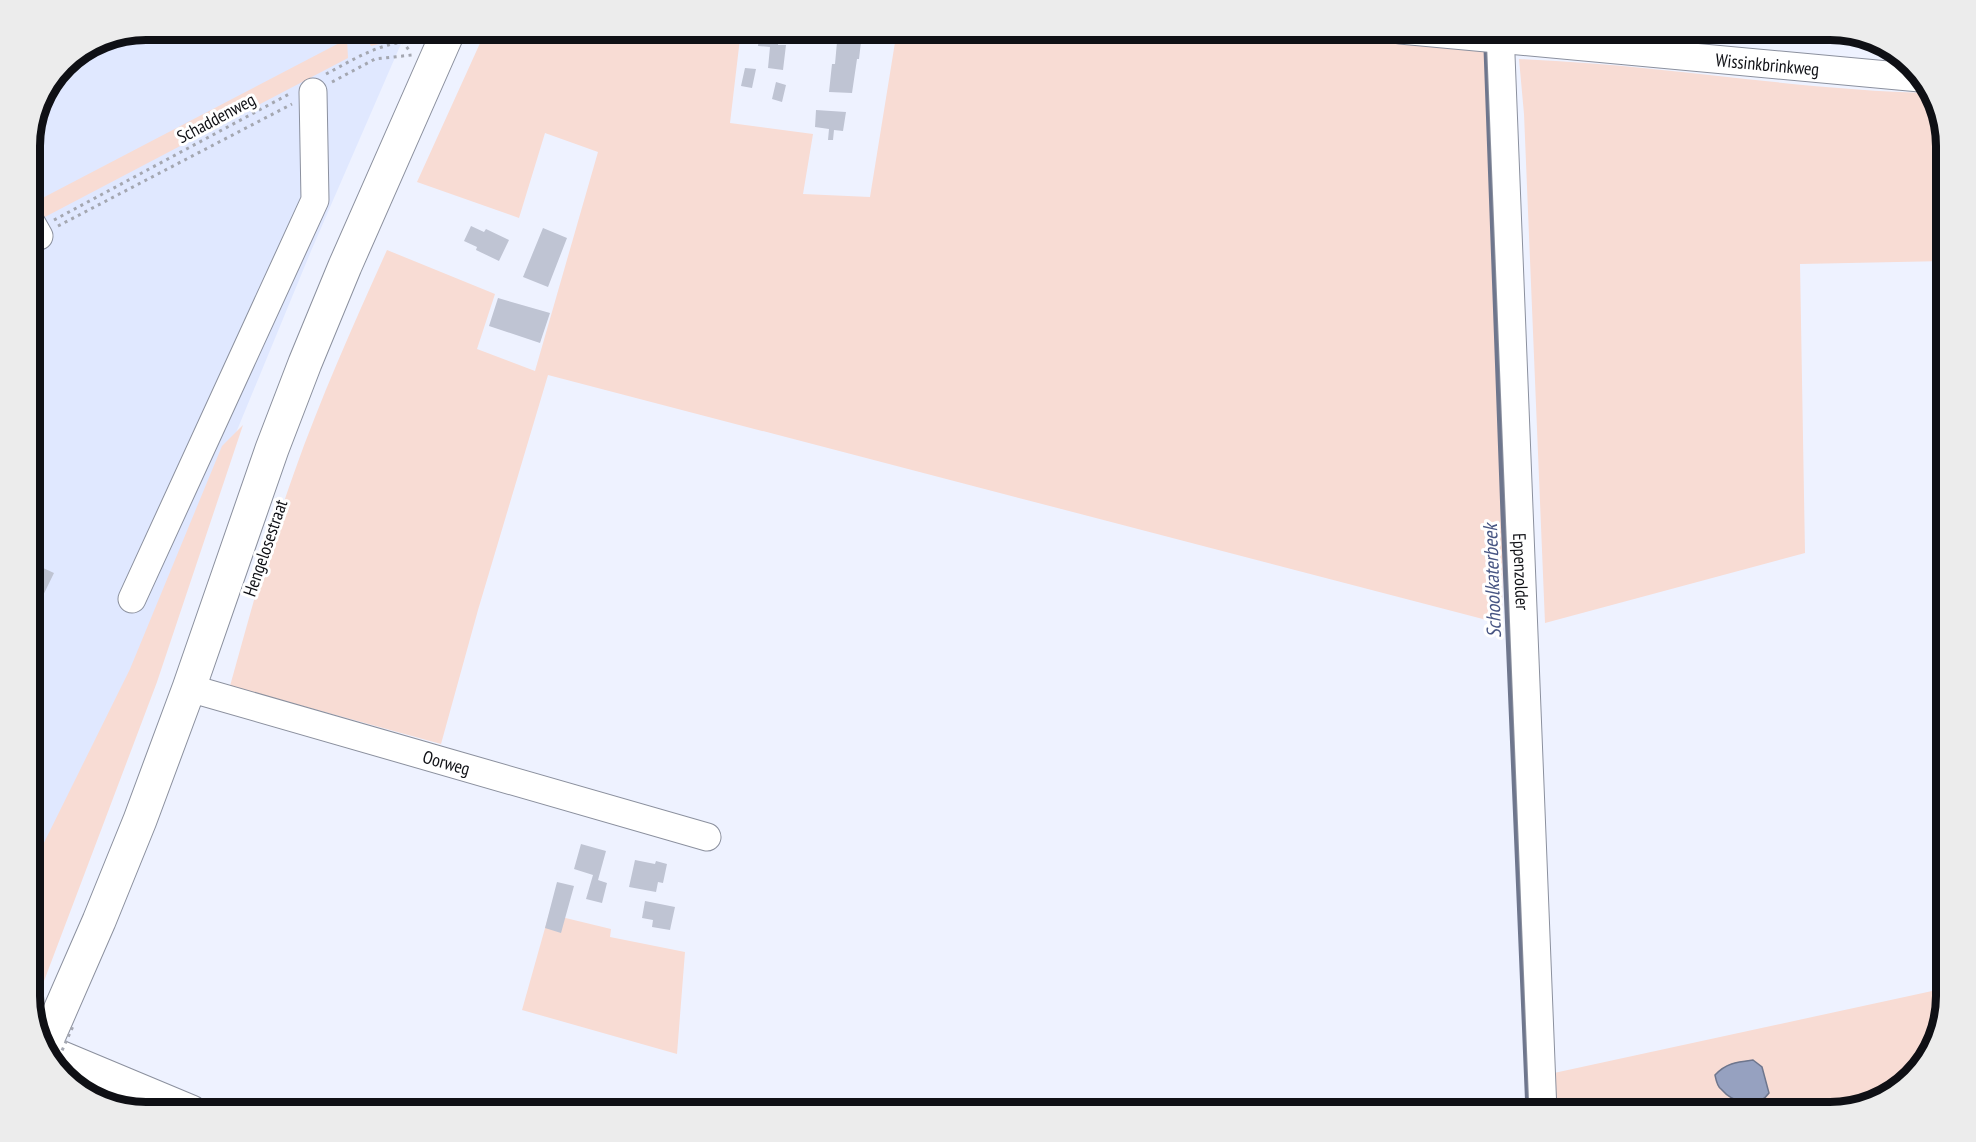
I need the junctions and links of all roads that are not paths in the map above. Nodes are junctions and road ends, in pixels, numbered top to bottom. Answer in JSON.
{"nodes":[{"id":1,"x":444,"y":40,"type":"edge"},
{"id":2,"x":1501,"y":40,"type":"edge"},
{"id":3,"x":1550,"y":40,"type":"edge"},
{"id":4,"x":1909,"y":77,"type":"edge"},
{"id":5,"x":310,"y":86,"type":"road end"},
{"id":6,"x":132,"y":599,"type":"dead end"},
{"id":7,"x":189,"y":688,"type":"junction"},
{"id":8,"x":707,"y":837,"type":"dead end"},
{"id":9,"x":59,"y":1032,"type":"edge"},
{"id":10,"x":174,"y":1102,"type":"edge"},
{"id":11,"x":1543,"y":1102,"type":"edge"}],
"edges":[{"from":1,"to":7,"type":"main road","name":"Hengelosestraat"},
{"from":2,"to":11,"type":"street","name":"Eppenzolder"},
{"from":3,"to":4,"type":"street","name":"Wissinkbrinkweg"},
{"from":5,"to":6,"type":"street"},
{"from":7,"to":8,"type":"street","name":"Oorweg"},
{"from":7,"to":9,"type":"main road","name":"Hengelosestraat"},
{"from":9,"to":10,"type":"main road"}]}
